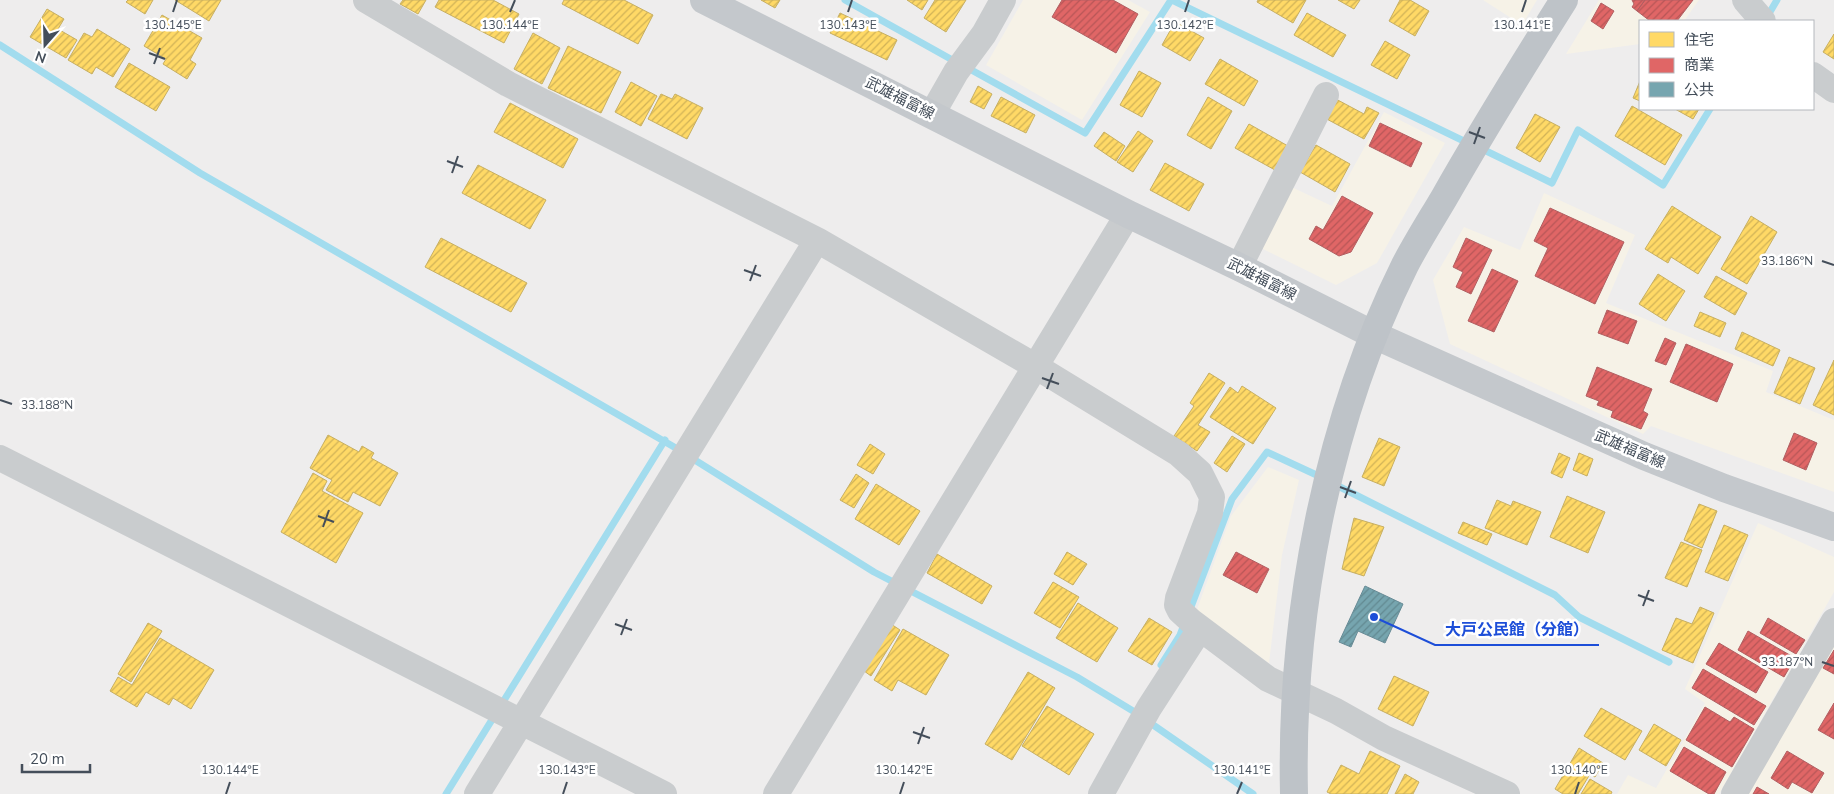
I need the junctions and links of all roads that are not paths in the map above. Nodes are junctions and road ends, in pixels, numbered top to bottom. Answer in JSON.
{"nodes":[{"id":1,"x":366,"y":0,"type":"edge"},
{"id":2,"x":704,"y":0,"type":"edge"},
{"id":3,"x":1002,"y":0,"type":"edge"},
{"id":4,"x":1564,"y":0,"type":"edge"},
{"id":5,"x":1814,"y":76,"type":"edge"},
{"id":6,"x":1834,"y":90,"type":"edge"},
{"id":7,"x":1326,"y":95,"type":"dead end"},
{"id":8,"x":932,"y":114,"type":"junction"},
{"id":9,"x":1128,"y":214,"type":"junction"},
{"id":10,"x":817,"y":240,"type":"junction"},
{"id":11,"x":1239,"y":267,"type":"junction"},
{"id":12,"x":1374,"y":335,"type":"junction"},
{"id":13,"x":1035,"y":366,"type":"junction"},
{"id":14,"x":0,"y":458,"type":"edge"},
{"id":15,"x":1834,"y":527,"type":"edge"},
{"id":16,"x":1834,"y":620,"type":"edge"},
{"id":17,"x":1190,"y":621,"type":"junction"},
{"id":18,"x":1296,"y":693,"type":"junction"},
{"id":19,"x":506,"y":713,"type":"junction"},
{"id":20,"x":1294,"y":793,"type":"edge"},
{"id":21,"x":476,"y":794,"type":"edge"},
{"id":22,"x":664,"y":794,"type":"edge"},
{"id":23,"x":776,"y":794,"type":"edge"},
{"id":24,"x":1101,"y":794,"type":"edge"},
{"id":25,"x":1507,"y":794,"type":"edge"},
{"id":26,"x":1734,"y":794,"type":"edge"}],
"edges":[{"from":1,"to":10,"type":"street"},
{"from":2,"to":8,"type":"main road","name":"武雄福富線"},
{"from":3,"to":8,"type":"street"},
{"from":4,"to":12,"type":"highway"},
{"from":5,"to":6,"type":"street"},
{"from":7,"to":11,"type":"street"},
{"from":8,"to":9,"type":"main road","name":"武雄福富線"},
{"from":9,"to":11,"type":"main road","name":"武雄福富線"},
{"from":9,"to":13,"type":"street"},
{"from":10,"to":13,"type":"street"},
{"from":10,"to":19,"type":"street"},
{"from":11,"to":12,"type":"main road","name":"武雄福富線"},
{"from":12,"to":15,"type":"main road","name":"武雄福富線"},
{"from":12,"to":18,"type":"highway"},
{"from":13,"to":17,"type":"street"},
{"from":13,"to":23,"type":"street"},
{"from":14,"to":19,"type":"street"},
{"from":16,"to":26,"type":"street"},
{"from":17,"to":18,"type":"street"},
{"from":17,"to":24,"type":"street"},
{"from":18,"to":20,"type":"highway"},
{"from":18,"to":25,"type":"street"},
{"from":19,"to":21,"type":"street"},
{"from":19,"to":22,"type":"street"}]}
